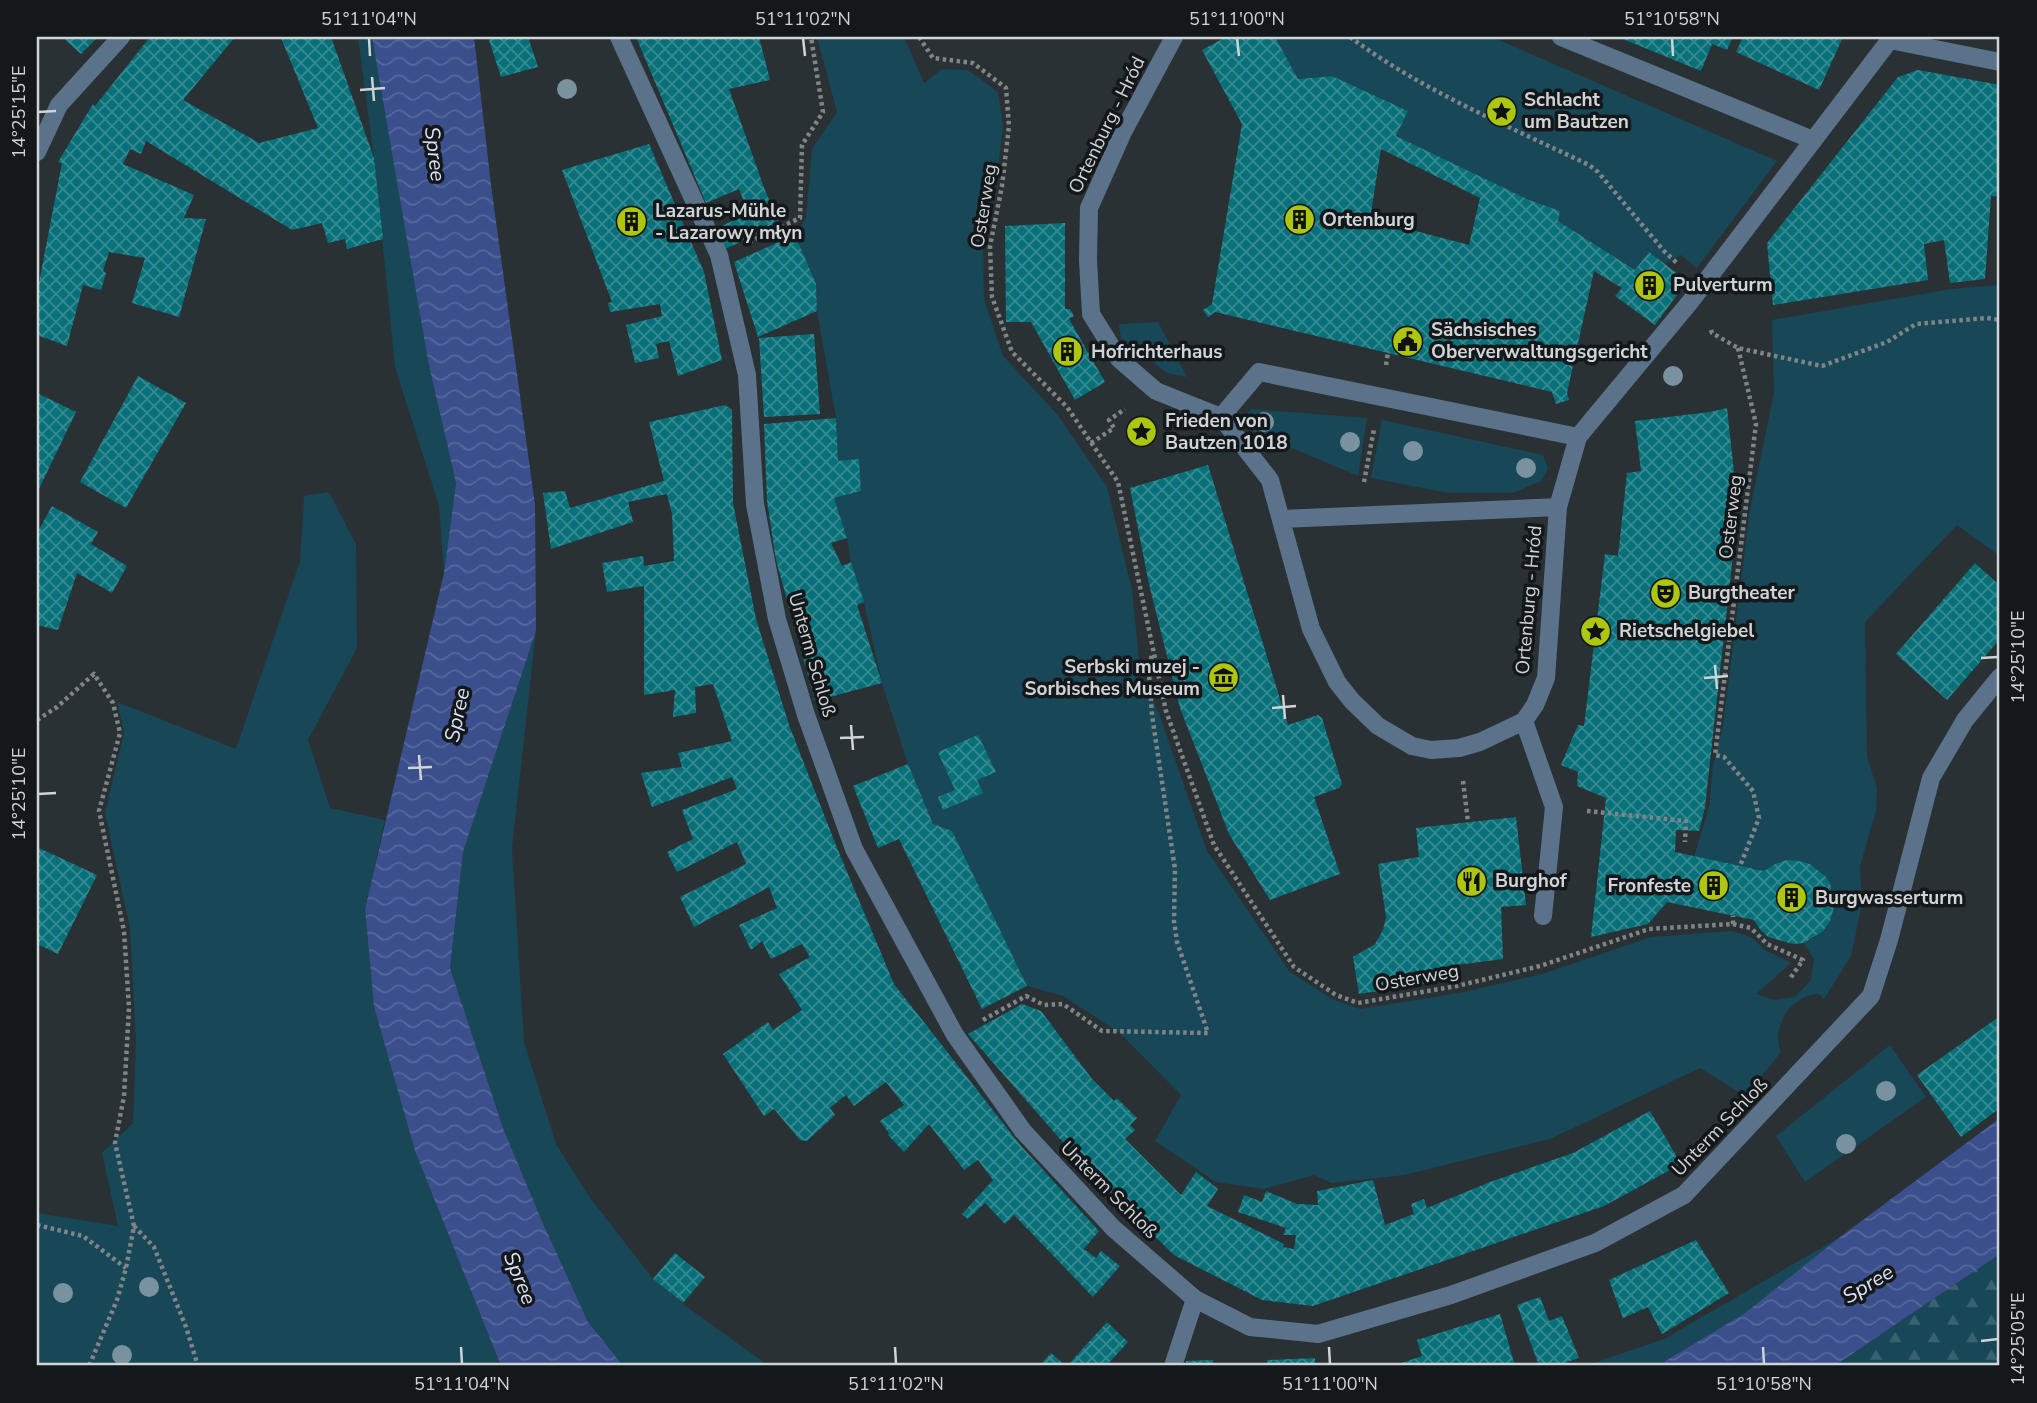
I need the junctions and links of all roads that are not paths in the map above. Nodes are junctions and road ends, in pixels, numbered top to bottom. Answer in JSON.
{"nodes":[{"id":1,"x":121,"y":37,"type":"edge"},
{"id":2,"x":619,"y":37,"type":"edge"},
{"id":3,"x":1174,"y":37,"type":"edge"},
{"id":4,"x":1561,"y":37,"type":"edge"},
{"id":5,"x":1891,"y":38,"type":"edge"},
{"id":6,"x":2000,"y":62,"type":"edge"},
{"id":7,"x":1813,"y":141,"type":"junction"},
{"id":8,"x":37,"y":152,"type":"edge"},
{"id":9,"x":1221,"y":417,"type":"junction"},
{"id":10,"x":1578,"y":437,"type":"junction"},
{"id":11,"x":1558,"y":507,"type":"junction"},
{"id":12,"x":1281,"y":519,"type":"junction"},
{"id":13,"x":2000,"y":677,"type":"edge"},
{"id":14,"x":1524,"y":721,"type":"junction"},
{"id":15,"x":1543,"y":916,"type":"dead end"},
{"id":16,"x":1195,"y":1299,"type":"junction"},
{"id":17,"x":1173,"y":1366,"type":"edge"}],
"edges":[{"from":1,"to":8,"type":"street"},
{"from":2,"to":16,"type":"street","name":"Unterm Schloß"},
{"from":3,"to":9,"type":"street","name":"Ortenburg - Hród"},
{"from":4,"to":7,"type":"street"},
{"from":5,"to":6,"type":"street"},
{"from":5,"to":7,"type":"street","name":"Ortenburg - Hród"},
{"from":7,"to":10,"type":"street","name":"Ortenburg - Hród"},
{"from":9,"to":10,"type":"street"},
{"from":9,"to":12,"type":"street"},
{"from":10,"to":11,"type":"street","name":"Ortenburg - Hród"},
{"from":11,"to":12,"type":"street","name":"Ortenburg - Hród"},
{"from":11,"to":14,"type":"street","name":"Ortenburg - Hród"},
{"from":12,"to":14,"type":"street"},
{"from":13,"to":16,"type":"street","name":"Unterm Schloß"},
{"from":14,"to":15,"type":"street"},
{"from":16,"to":17,"type":"street"}]}
